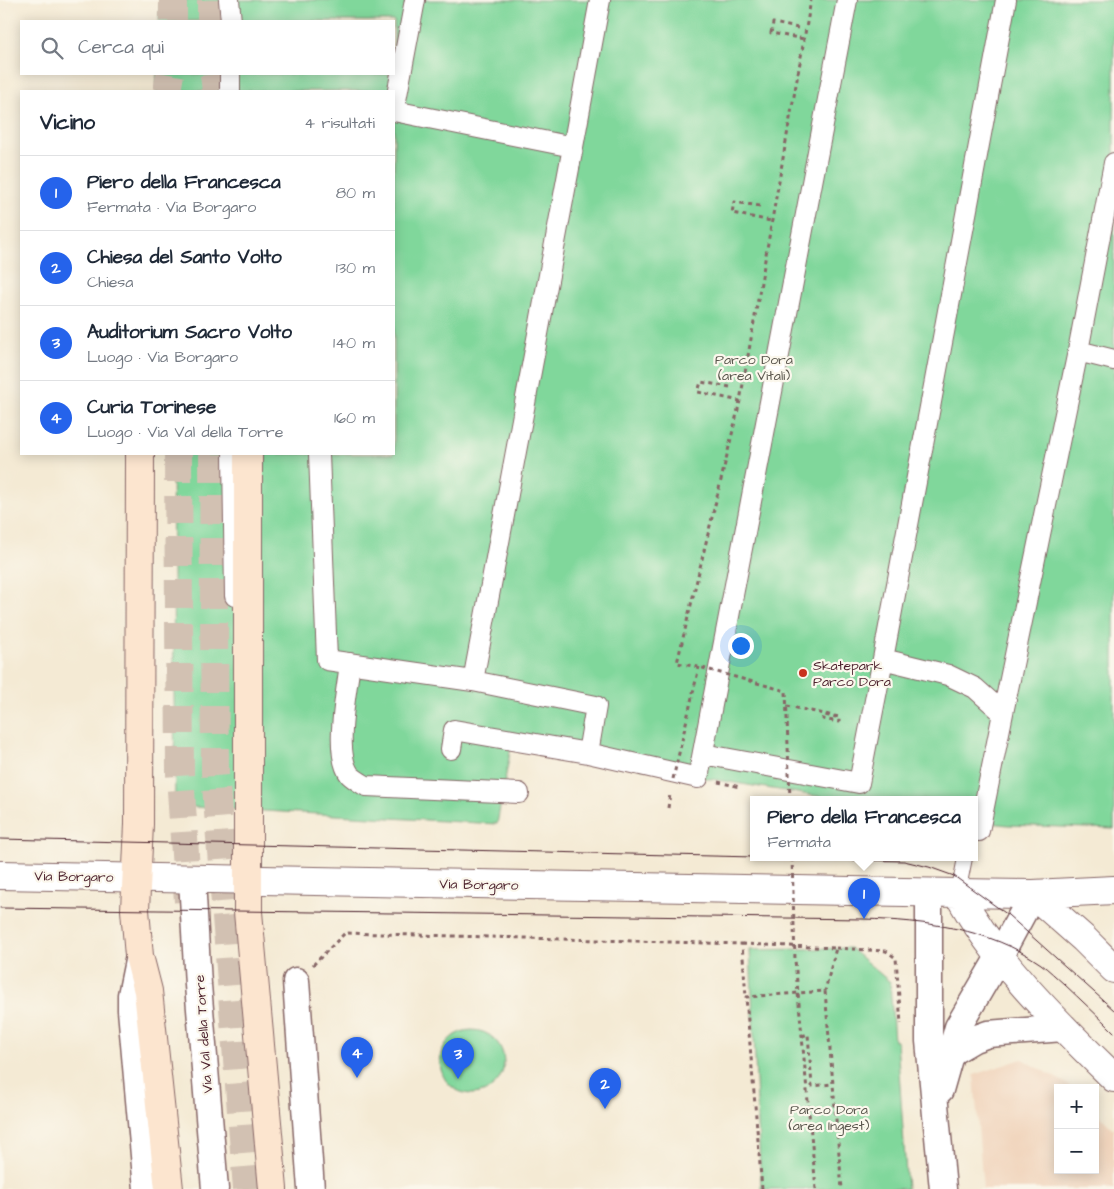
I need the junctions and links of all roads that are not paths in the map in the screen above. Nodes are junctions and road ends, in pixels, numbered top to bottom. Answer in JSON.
{"nodes":[{"id":1,"x":229,"y":0,"type":"edge"},
{"id":2,"x":414,"y":0,"type":"edge"},
{"id":3,"x":600,"y":0,"type":"edge"},
{"id":4,"x":846,"y":0,"type":"edge"},
{"id":5,"x":1006,"y":0,"type":"edge"},
{"id":6,"x":231,"y":20,"type":"edge"},
{"id":7,"x":230,"y":75,"type":"edge"},
{"id":8,"x":230,"y":90,"type":"edge"},
{"id":9,"x":395,"y":105,"type":"edge"},
{"id":10,"x":395,"y":111,"type":"edge"},
{"id":11,"x":573,"y":147,"type":"junction"},
{"id":12,"x":1114,"y":163,"type":"edge"},
{"id":13,"x":1078,"y":350,"type":"junction"},
{"id":14,"x":1114,"y":360,"type":"edge"},
{"id":15,"x":140,"y":455,"type":"edge"},
{"id":16,"x":233,"y":455,"type":"edge"},
{"id":17,"x":248,"y":455,"type":"edge"},
{"id":18,"x":319,"y":455,"type":"edge"},
{"id":19,"x":883,"y":659,"type":"junction"},
{"id":20,"x":350,"y":663,"type":"junction"},
{"id":21,"x":473,"y":682,"type":"junction"},
{"id":22,"x":1003,"y":713,"type":"junction"},
{"id":23,"x":990,"y":731,"type":"dead end"},
{"id":24,"x":451,"y":749,"type":"dead end"},
{"id":25,"x":588,"y":753,"type":"junction"},
{"id":26,"x":703,"y":754,"type":"junction"},
{"id":27,"x":519,"y":793,"type":"dead end"},
{"id":28,"x":978,"y":815,"type":"edge"},
{"id":29,"x":978,"y":818,"type":"edge"},
{"id":30,"x":237,"y":826,"type":"dead end"},
{"id":31,"x":964,"y":861,"type":"edge"},
{"id":32,"x":0,"y":875,"type":"edge"},
{"id":33,"x":137,"y":877,"type":"junction"},
{"id":34,"x":192,"y":879,"type":"junction"},
{"id":35,"x":248,"y":880,"type":"junction"},
{"id":36,"x":1114,"y":890,"type":"edge"},
{"id":37,"x":929,"y":893,"type":"junction"},
{"id":38,"x":958,"y":893,"type":"junction"},
{"id":39,"x":1033,"y":894,"type":"junction"},
{"id":40,"x":139,"y":956,"type":"junction"},
{"id":41,"x":999,"y":957,"type":"junction"},
{"id":42,"x":1114,"y":969,"type":"edge"},
{"id":43,"x":296,"y":981,"type":"road end"},
{"id":44,"x":1063,"y":1028,"type":"junction"},
{"id":45,"x":950,"y":1053,"type":"junction"},
{"id":46,"x":1114,"y":1078,"type":"edge"},
{"id":47,"x":936,"y":1108,"type":"junction"},
{"id":48,"x":147,"y":1189,"type":"edge"},
{"id":49,"x":169,"y":1189,"type":"edge"},
{"id":50,"x":215,"y":1189,"type":"edge"},
{"id":51,"x":273,"y":1189,"type":"edge"},
{"id":52,"x":311,"y":1189,"type":"edge"},
{"id":53,"x":943,"y":1189,"type":"edge"}],
"edges":[{"from":1,"to":6,"type":"street"},
{"from":2,"to":9,"type":"street"},
{"from":3,"to":11,"type":"street"},
{"from":4,"to":26,"type":"street"},
{"from":5,"to":19,"type":"street"},
{"from":7,"to":8,"type":"street"},
{"from":10,"to":11,"type":"street"},
{"from":11,"to":21,"type":"street"},
{"from":12,"to":13,"type":"street"},
{"from":13,"to":14,"type":"street"},
{"from":13,"to":22,"type":"street"},
{"from":15,"to":33,"type":"main road"},
{"from":16,"to":30,"type":"street"},
{"from":17,"to":35,"type":"main road"},
{"from":18,"to":20,"type":"street"},
{"from":19,"to":22,"type":"street"},
{"from":19,"to":26,"type":"street"},
{"from":20,"to":21,"type":"street"},
{"from":20,"to":27,"type":"street"},
{"from":21,"to":25,"type":"street"},
{"from":22,"to":29,"type":"street"},
{"from":23,"to":28,"type":"lane"},
{"from":24,"to":25,"type":"street"},
{"from":25,"to":26,"type":"street"},
{"from":31,"to":38,"type":"lane"},
{"from":32,"to":33,"type":"street","name":"Via Borgaro"},
{"from":33,"to":34,"type":"street","name":"Via Borgaro"},
{"from":33,"to":40,"type":"main road"},
{"from":34,"to":35,"type":"street","name":"Via Borgaro"},
{"from":34,"to":50,"type":"street","name":"Via Val della Torre"},
{"from":35,"to":37,"type":"street","name":"Via Borgaro"},
{"from":35,"to":51,"type":"main road"},
{"from":36,"to":39,"type":"street","name":"Via Borgaro"},
{"from":37,"to":38,"type":"street","name":"Via Borgaro"},
{"from":37,"to":47,"type":"street"},
{"from":38,"to":39,"type":"street","name":"Via Borgaro"},
{"from":38,"to":41,"type":"street"},
{"from":39,"to":41,"type":"street"},
{"from":39,"to":42,"type":"street"},
{"from":40,"to":48,"type":"street"},
{"from":40,"to":49,"type":"main road"},
{"from":41,"to":44,"type":"street"},
{"from":41,"to":45,"type":"street"},
{"from":43,"to":52,"type":"street"},
{"from":44,"to":45,"type":"street"},
{"from":44,"to":46,"type":"street"},
{"from":45,"to":47,"type":"street"},
{"from":47,"to":53,"type":"street"}]}
